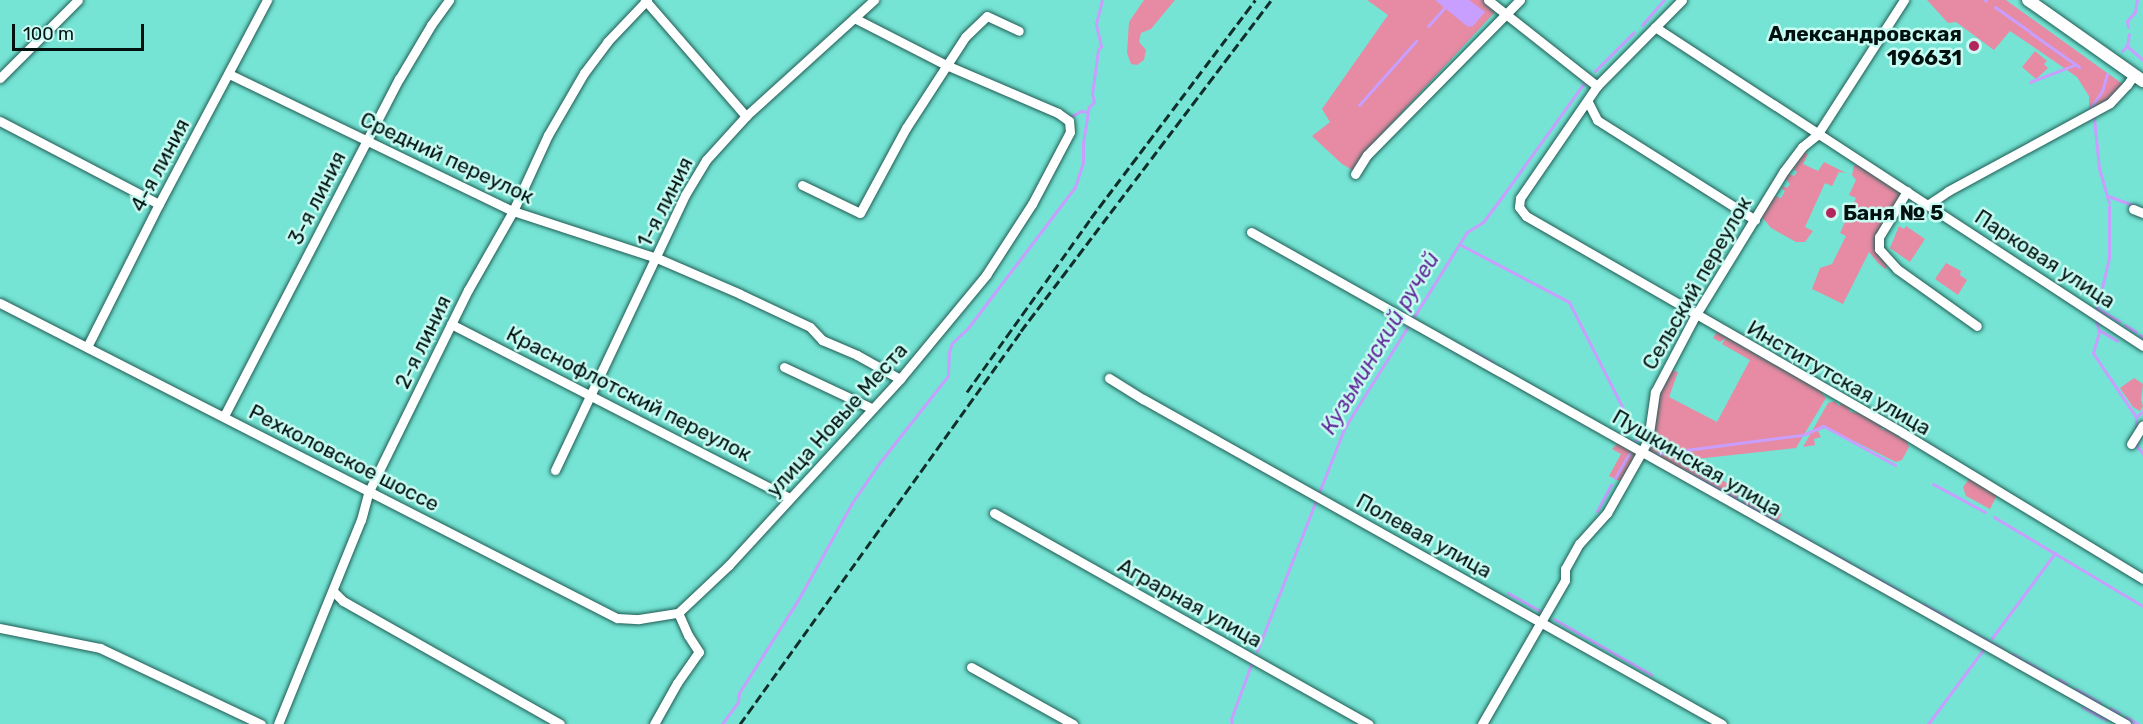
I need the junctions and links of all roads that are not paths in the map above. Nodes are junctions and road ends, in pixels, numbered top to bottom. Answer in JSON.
{"nodes":[{"id":1,"x":78,"y":0,"type":"edge"},
{"id":2,"x":267,"y":0,"type":"edge"},
{"id":3,"x":449,"y":0,"type":"edge"},
{"id":4,"x":646,"y":0,"type":"edge"},
{"id":5,"x":874,"y":0,"type":"edge"},
{"id":6,"x":1488,"y":0,"type":"edge"},
{"id":7,"x":1520,"y":0,"type":"edge"},
{"id":8,"x":1682,"y":0,"type":"edge"},
{"id":9,"x":1904,"y":0,"type":"edge"},
{"id":10,"x":2028,"y":0,"type":"edge"},
{"id":11,"x":1504,"y":13,"type":"junction"},
{"id":12,"x":854,"y":18,"type":"junction"},
{"id":13,"x":1655,"y":27,"type":"junction"},
{"id":14,"x":1019,"y":31,"type":"dead end"},
{"id":15,"x":946,"y":65,"type":"junction"},
{"id":16,"x":229,"y":74,"type":"junction"},
{"id":17,"x":0,"y":78,"type":"edge"},
{"id":18,"x":2138,"y":78,"type":"edge"},
{"id":19,"x":1597,"y":86,"type":"junction"},
{"id":20,"x":1588,"y":102,"type":"junction"},
{"id":21,"x":746,"y":116,"type":"junction"},
{"id":22,"x":0,"y":121,"type":"edge"},
{"id":23,"x":1817,"y":135,"type":"junction"},
{"id":24,"x":366,"y":142,"type":"junction"},
{"id":25,"x":1355,"y":174,"type":"dead end"},
{"id":26,"x":802,"y":185,"type":"dead end"},
{"id":27,"x":1908,"y":191,"type":"junction"},
{"id":28,"x":159,"y":204,"type":"junction"},
{"id":29,"x":1929,"y":204,"type":"junction"},
{"id":30,"x":2133,"y":209,"type":"dead end"},
{"id":31,"x":513,"y":211,"type":"junction"},
{"id":32,"x":2143,"y":213,"type":"edge"},
{"id":33,"x":1755,"y":220,"type":"junction"},
{"id":34,"x":1251,"y":232,"type":"dead end"},
{"id":35,"x":657,"y":258,"type":"junction"},
{"id":36,"x":0,"y":303,"type":"edge"},
{"id":37,"x":1695,"y":316,"type":"junction"},
{"id":38,"x":452,"y":324,"type":"junction"},
{"id":39,"x":1977,"y":326,"type":"dead end"},
{"id":40,"x":2143,"y":346,"type":"edge"},
{"id":41,"x":87,"y":347,"type":"junction"},
{"id":42,"x":784,"y":367,"type":"dead end"},
{"id":43,"x":1109,"y":378,"type":"dead end"},
{"id":44,"x":900,"y":379,"type":"junction"},
{"id":45,"x":590,"y":393,"type":"junction"},
{"id":46,"x":872,"y":408,"type":"junction"},
{"id":47,"x":224,"y":416,"type":"junction"},
{"id":48,"x":2143,"y":425,"type":"edge"},
{"id":49,"x":2131,"y":444,"type":"dead end"},
{"id":50,"x":1641,"y":453,"type":"junction"},
{"id":51,"x":555,"y":470,"type":"dead end"},
{"id":52,"x":369,"y":491,"type":"junction"},
{"id":53,"x":789,"y":498,"type":"junction"},
{"id":54,"x":994,"y":513,"type":"dead end"},
{"id":55,"x":2143,"y":579,"type":"edge"},
{"id":56,"x":333,"y":591,"type":"junction"},
{"id":57,"x":678,"y":613,"type":"junction"},
{"id":58,"x":1541,"y":621,"type":"junction"},
{"id":59,"x":0,"y":628,"type":"edge"},
{"id":60,"x":971,"y":667,"type":"dead end"},
{"id":61,"x":261,"y":724,"type":"edge"},
{"id":62,"x":278,"y":724,"type":"edge"},
{"id":63,"x":560,"y":724,"type":"edge"},
{"id":64,"x":654,"y":724,"type":"edge"},
{"id":65,"x":1073,"y":724,"type":"edge"},
{"id":66,"x":1369,"y":724,"type":"edge"},
{"id":67,"x":1482,"y":724,"type":"edge"},
{"id":68,"x":1722,"y":724,"type":"edge"},
{"id":69,"x":2126,"y":724,"type":"edge"}],
"edges":[{"from":1,"to":17,"type":"street"},
{"from":2,"to":16,"type":"street","name":"4-я линия"},
{"from":3,"to":24,"type":"street","name":"3-я линия"},
{"from":4,"to":21,"type":"street"},
{"from":4,"to":31,"type":"street","name":"2-я линия"},
{"from":5,"to":12,"type":"street","name":"1-я линия"},
{"from":6,"to":11,"type":"street"},
{"from":7,"to":11,"type":"street"},
{"from":8,"to":13,"type":"street"},
{"from":9,"to":23,"type":"street","name":"Сельский переулок"},
{"from":10,"to":18,"type":"main road"},
{"from":11,"to":19,"type":"street"},
{"from":11,"to":25,"type":"street"},
{"from":12,"to":15,"type":"street"},
{"from":12,"to":21,"type":"street","name":"1-я линия"},
{"from":13,"to":19,"type":"street"},
{"from":13,"to":23,"type":"street","name":"Парковая улица"},
{"from":14,"to":15,"type":"street"},
{"from":15,"to":26,"type":"street"},
{"from":15,"to":44,"type":"street","name":"улица Новые Места"},
{"from":16,"to":24,"type":"street","name":"Средний переулок"},
{"from":16,"to":28,"type":"street","name":"4-я линия"},
{"from":18,"to":29,"type":"street"},
{"from":19,"to":20,"type":"street"},
{"from":20,"to":33,"type":"street"},
{"from":20,"to":37,"type":"street","name":"Институтская улица"},
{"from":21,"to":35,"type":"street","name":"1-я линия"},
{"from":22,"to":28,"type":"street"},
{"from":23,"to":27,"type":"street","name":"Парковая улица"},
{"from":23,"to":33,"type":"street","name":"Сельский переулок"},
{"from":24,"to":31,"type":"street","name":"Средний переулок"},
{"from":24,"to":47,"type":"street","name":"3-я линия"},
{"from":27,"to":29,"type":"street","name":"Парковая улица"},
{"from":27,"to":39,"type":"street"},
{"from":28,"to":41,"type":"street","name":"4-я линия"},
{"from":29,"to":40,"type":"street","name":"Парковая улица"},
{"from":30,"to":32,"type":"street"},
{"from":31,"to":35,"type":"street","name":"Средний переулок"},
{"from":31,"to":38,"type":"street","name":"2-я линия"},
{"from":33,"to":37,"type":"street","name":"Сельский переулок"},
{"from":34,"to":50,"type":"street","name":"Пушкинская улица"},
{"from":35,"to":44,"type":"street","name":"Средний переулок"},
{"from":35,"to":45,"type":"street","name":"1-я линия"},
{"from":36,"to":41,"type":"street","name":"Рехколовское шоссе"},
{"from":37,"to":50,"type":"street","name":"Сельский переулок"},
{"from":37,"to":55,"type":"street","name":"Институтская улица"},
{"from":38,"to":45,"type":"street","name":"Краснофлотский переулок"},
{"from":38,"to":52,"type":"street","name":"2-я линия"},
{"from":41,"to":47,"type":"street","name":"Рехколовское шоссе"},
{"from":42,"to":46,"type":"street"},
{"from":43,"to":58,"type":"street","name":"Полевая улица"},
{"from":44,"to":46,"type":"street","name":"улица Новые Места"},
{"from":45,"to":51,"type":"street","name":"1-я линия"},
{"from":45,"to":53,"type":"street","name":"Краснофлотский переулок"},
{"from":46,"to":53,"type":"street","name":"улица Новые Места"},
{"from":47,"to":52,"type":"street","name":"Рехколовское шоссе"},
{"from":48,"to":49,"type":"street"},
{"from":50,"to":58,"type":"street","name":"Сельский переулок"},
{"from":50,"to":69,"type":"street","name":"Пушкинская улица"},
{"from":52,"to":56,"type":"street","name":"2-я линия"},
{"from":52,"to":57,"type":"street","name":"Рехколовское шоссе"},
{"from":53,"to":57,"type":"street","name":"улица Новые Места"},
{"from":54,"to":66,"type":"street","name":"Аграрная улица"},
{"from":56,"to":62,"type":"street","name":"2-я линия"},
{"from":56,"to":63,"type":"street"},
{"from":57,"to":64,"type":"street"},
{"from":58,"to":67,"type":"street","name":"Сельский переулок"},
{"from":58,"to":68,"type":"street","name":"Полевая улица"},
{"from":59,"to":61,"type":"street"},
{"from":60,"to":65,"type":"street"}]}
